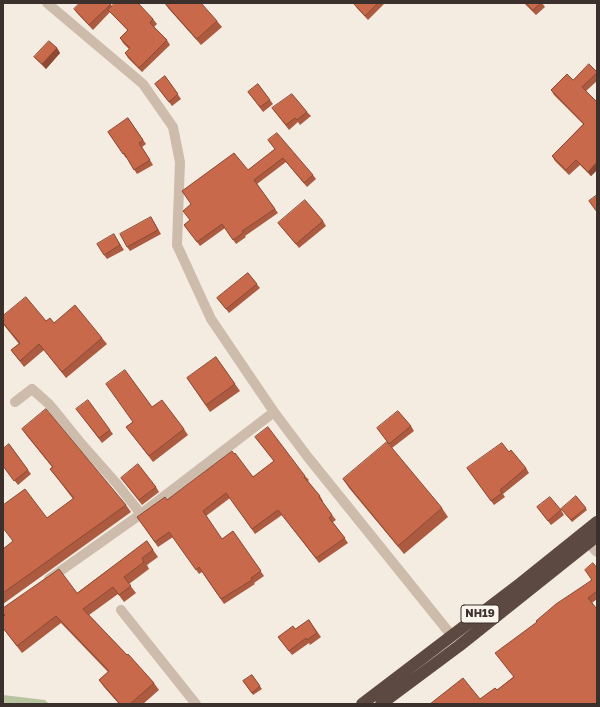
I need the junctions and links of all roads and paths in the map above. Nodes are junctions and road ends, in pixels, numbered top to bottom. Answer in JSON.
{"nodes":[{"id":1,"x":47,"y":3,"type":"edge"},
{"id":2,"x":15,"y":402,"type":"dead end"},
{"id":3,"x":274,"y":412,"type":"junction"},
{"id":4,"x":141,"y":514,"type":"junction"},
{"id":5,"x":597,"y":522,"type":"edge"},
{"id":6,"x":593,"y":539,"type":"edge"},
{"id":7,"x":597,"y":552,"type":"edge"},
{"id":8,"x":41,"y":585,"type":"edge"},
{"id":9,"x":122,"y":610,"type":"dead end"},
{"id":10,"x":452,"y":636,"type":"junction"},
{"id":11,"x":196,"y":704,"type":"edge"},
{"id":12,"x":362,"y":704,"type":"edge"},
{"id":13,"x":381,"y":704,"type":"edge"}],
"edges":[{"from":1,"to":3,"type":"street"},
{"from":2,"to":4,"type":"street"},
{"from":3,"to":4,"type":"street"},
{"from":3,"to":10,"type":"street"},
{"from":4,"to":8,"type":"street"},
{"from":5,"to":10,"type":"highway","number":"NH19"},
{"from":6,"to":7,"type":"street"},
{"from":6,"to":13,"type":"highway","number":"NH19"},
{"from":9,"to":11,"type":"street"},
{"from":10,"to":12,"type":"highway","number":"NH19"}]}
